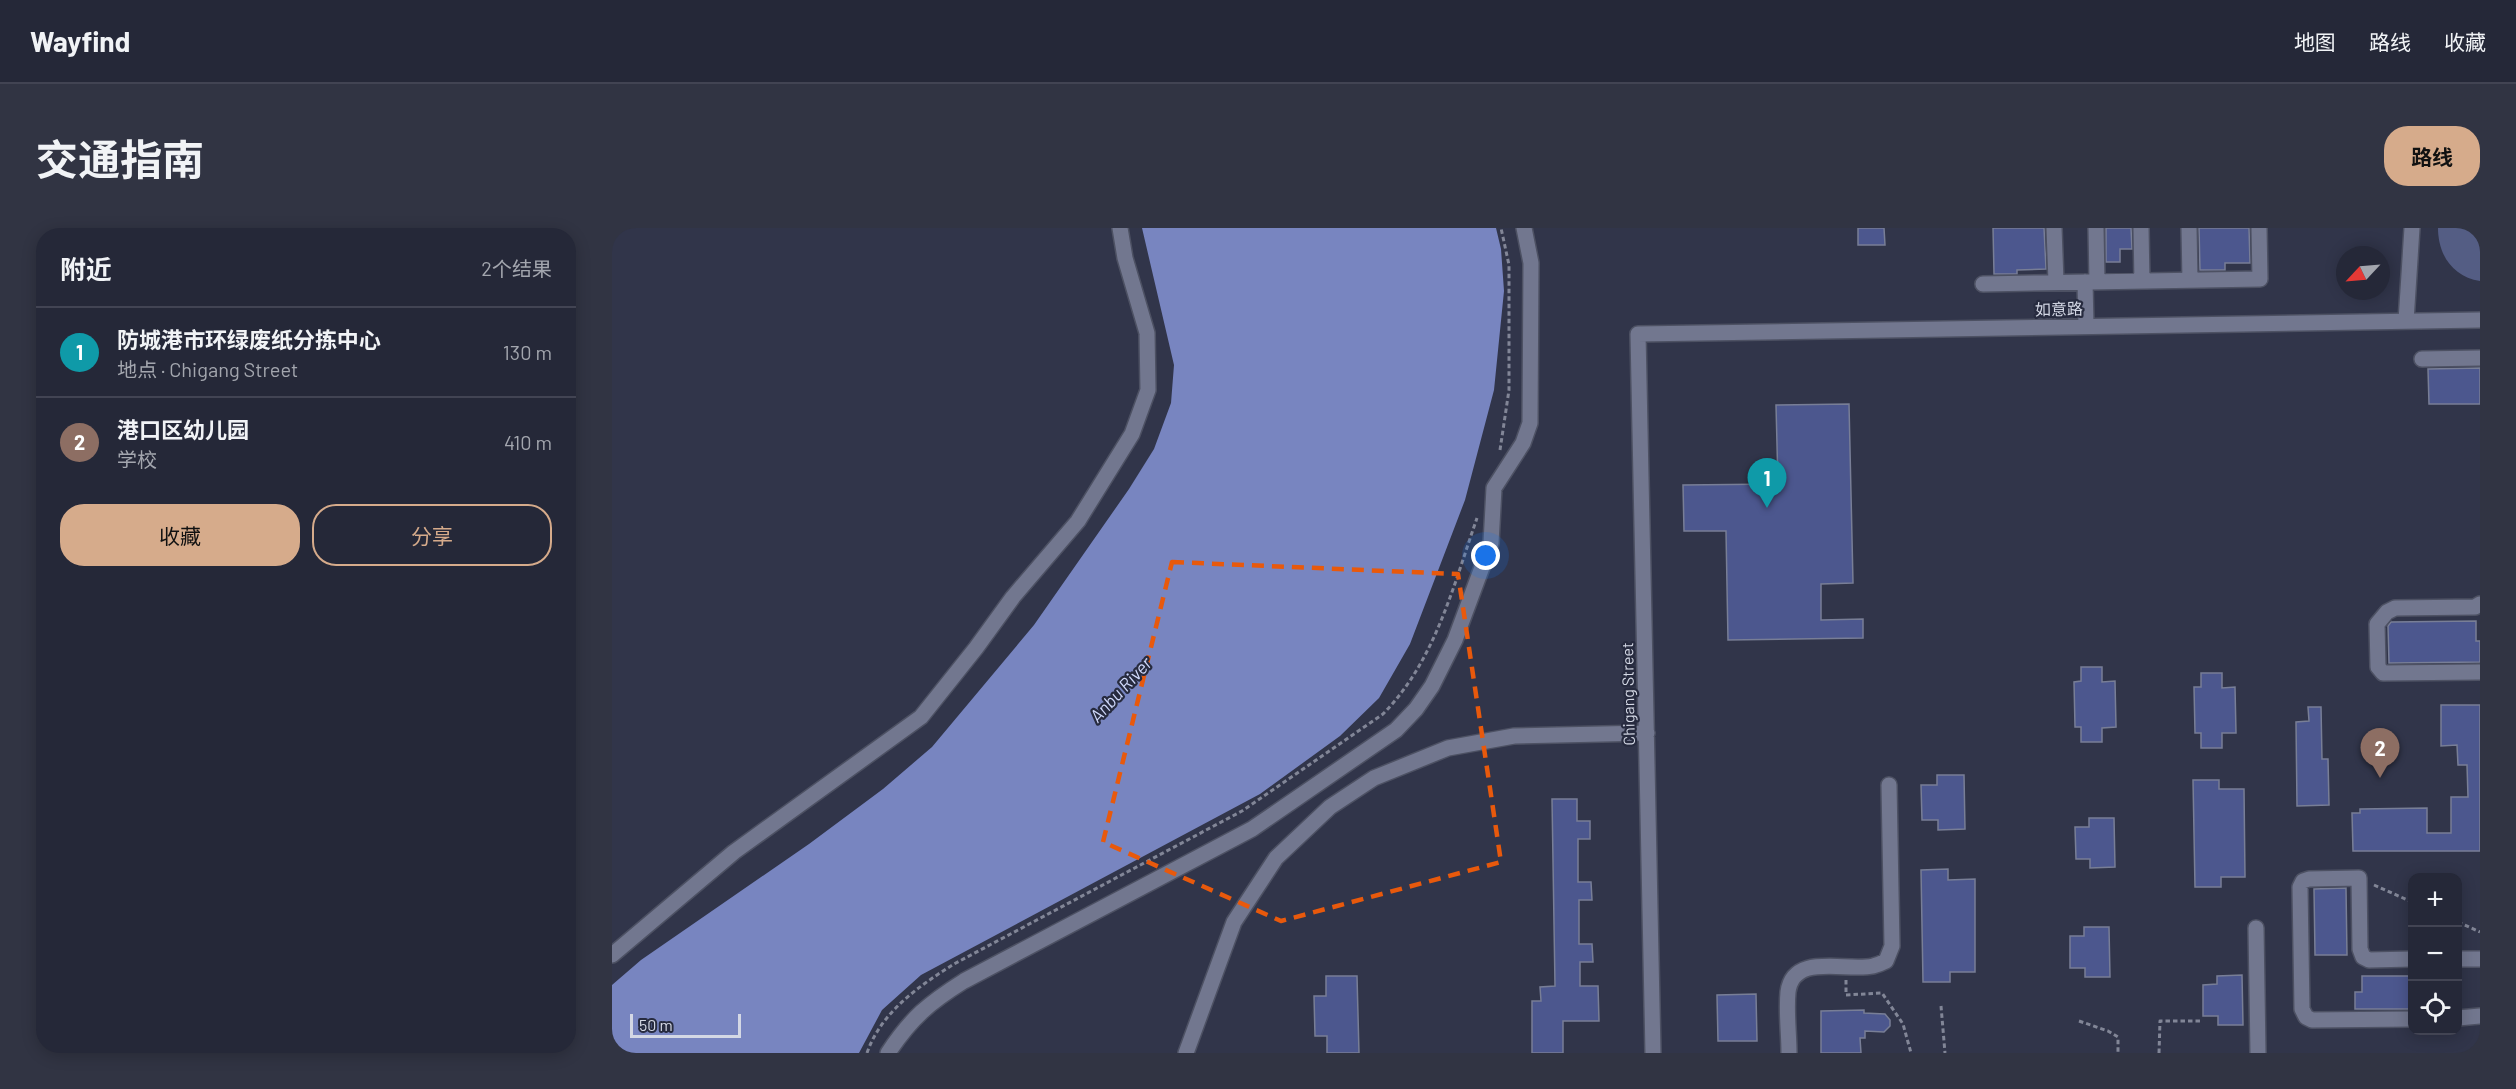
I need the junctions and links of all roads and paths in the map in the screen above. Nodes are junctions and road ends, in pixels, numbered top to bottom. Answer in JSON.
{"nodes":[{"id":1,"x":1120,"y":228,"type":"edge"},
{"id":2,"x":1501,"y":228,"type":"edge"},
{"id":3,"x":1524,"y":228,"type":"edge"},
{"id":4,"x":2054,"y":228,"type":"edge"},
{"id":5,"x":2096,"y":228,"type":"edge"},
{"id":6,"x":2141,"y":228,"type":"edge"},
{"id":7,"x":2189,"y":228,"type":"edge"},
{"id":8,"x":2259,"y":228,"type":"edge"},
{"id":9,"x":2412,"y":228,"type":"edge"},
{"id":10,"x":2190,"y":280,"type":"junction"},
{"id":11,"x":2142,"y":281,"type":"junction"},
{"id":12,"x":2056,"y":282,"type":"junction"},
{"id":13,"x":2091,"y":282,"type":"junction"},
{"id":14,"x":1983,"y":284,"type":"dead end"},
{"id":15,"x":2480,"y":320,"type":"edge"},
{"id":16,"x":2406,"y":321,"type":"junction"},
{"id":17,"x":2086,"y":326,"type":"junction"},
{"id":18,"x":1638,"y":334,"type":"joint"},
{"id":19,"x":2480,"y":358,"type":"edge"},
{"id":20,"x":2422,"y":359,"type":"dead end"},
{"id":21,"x":1499,"y":454,"type":"dead end"},
{"id":22,"x":1480,"y":510,"type":"dead end"},
{"id":23,"x":2480,"y":604,"type":"edge"},
{"id":24,"x":2480,"y":672,"type":"edge"},
{"id":25,"x":1647,"y":733,"type":"junction"},
{"id":26,"x":1889,"y":785,"type":"dead end"},
{"id":27,"x":2359,"y":878,"type":"junction"},
{"id":28,"x":2408,"y":900,"type":"edge"},
{"id":29,"x":2462,"y":924,"type":"edge"},
{"id":30,"x":2256,"y":928,"type":"dead end"},
{"id":31,"x":2480,"y":932,"type":"edge"},
{"id":32,"x":612,"y":955,"type":"edge"},
{"id":33,"x":2408,"y":959,"type":"edge"},
{"id":34,"x":2462,"y":959,"type":"edge"},
{"id":35,"x":2480,"y":959,"type":"edge"},
{"id":36,"x":1846,"y":967,"type":"junction"},
{"id":37,"x":1941,"y":1006,"type":"dead end"},
{"id":38,"x":2480,"y":1016,"type":"edge"},
{"id":39,"x":2462,"y":1018,"type":"edge"},
{"id":40,"x":2408,"y":1019,"type":"edge"},
{"id":41,"x":2079,"y":1021,"type":"dead end"},
{"id":42,"x":2202,"y":1021,"type":"dead end"},
{"id":43,"x":867,"y":1053,"type":"edge"},
{"id":44,"x":888,"y":1053,"type":"edge"},
{"id":45,"x":1186,"y":1053,"type":"edge"},
{"id":46,"x":1653,"y":1053,"type":"edge"},
{"id":47,"x":1789,"y":1053,"type":"edge"},
{"id":48,"x":1911,"y":1053,"type":"edge"},
{"id":49,"x":1945,"y":1053,"type":"edge"},
{"id":50,"x":2118,"y":1053,"type":"edge"},
{"id":51,"x":2159,"y":1053,"type":"edge"},
{"id":52,"x":2258,"y":1053,"type":"edge"}],
"edges":[{"from":1,"to":32,"type":"street"},
{"from":2,"to":21,"type":"path"},
{"from":3,"to":44,"type":"street"},
{"from":4,"to":12,"type":"street"},
{"from":5,"to":13,"type":"street"},
{"from":6,"to":11,"type":"street"},
{"from":7,"to":10,"type":"street"},
{"from":8,"to":10,"type":"street"},
{"from":9,"to":16,"type":"street"},
{"from":10,"to":11,"type":"street"},
{"from":11,"to":13,"type":"street"},
{"from":12,"to":13,"type":"street"},
{"from":12,"to":14,"type":"street"},
{"from":13,"to":17,"type":"street"},
{"from":15,"to":16,"type":"street","name":"如意路"},
{"from":16,"to":17,"type":"street","name":"如意路"},
{"from":17,"to":18,"type":"street","name":"如意路"},
{"from":18,"to":25,"type":"street","name":"Chigang Street"},
{"from":19,"to":20,"type":"street"},
{"from":22,"to":43,"type":"path"},
{"from":23,"to":24,"type":"street"},
{"from":25,"to":45,"type":"street"},
{"from":25,"to":46,"type":"street","name":"Chigang Street"},
{"from":26,"to":36,"type":"street"},
{"from":27,"to":28,"type":"path"},
{"from":27,"to":33,"type":"street"},
{"from":27,"to":40,"type":"street"},
{"from":29,"to":31,"type":"path"},
{"from":30,"to":52,"type":"street"},
{"from":34,"to":35,"type":"street"},
{"from":36,"to":47,"type":"street"},
{"from":36,"to":48,"type":"path"},
{"from":37,"to":49,"type":"path"},
{"from":38,"to":39,"type":"street"},
{"from":41,"to":50,"type":"path"},
{"from":42,"to":51,"type":"path"}]}
